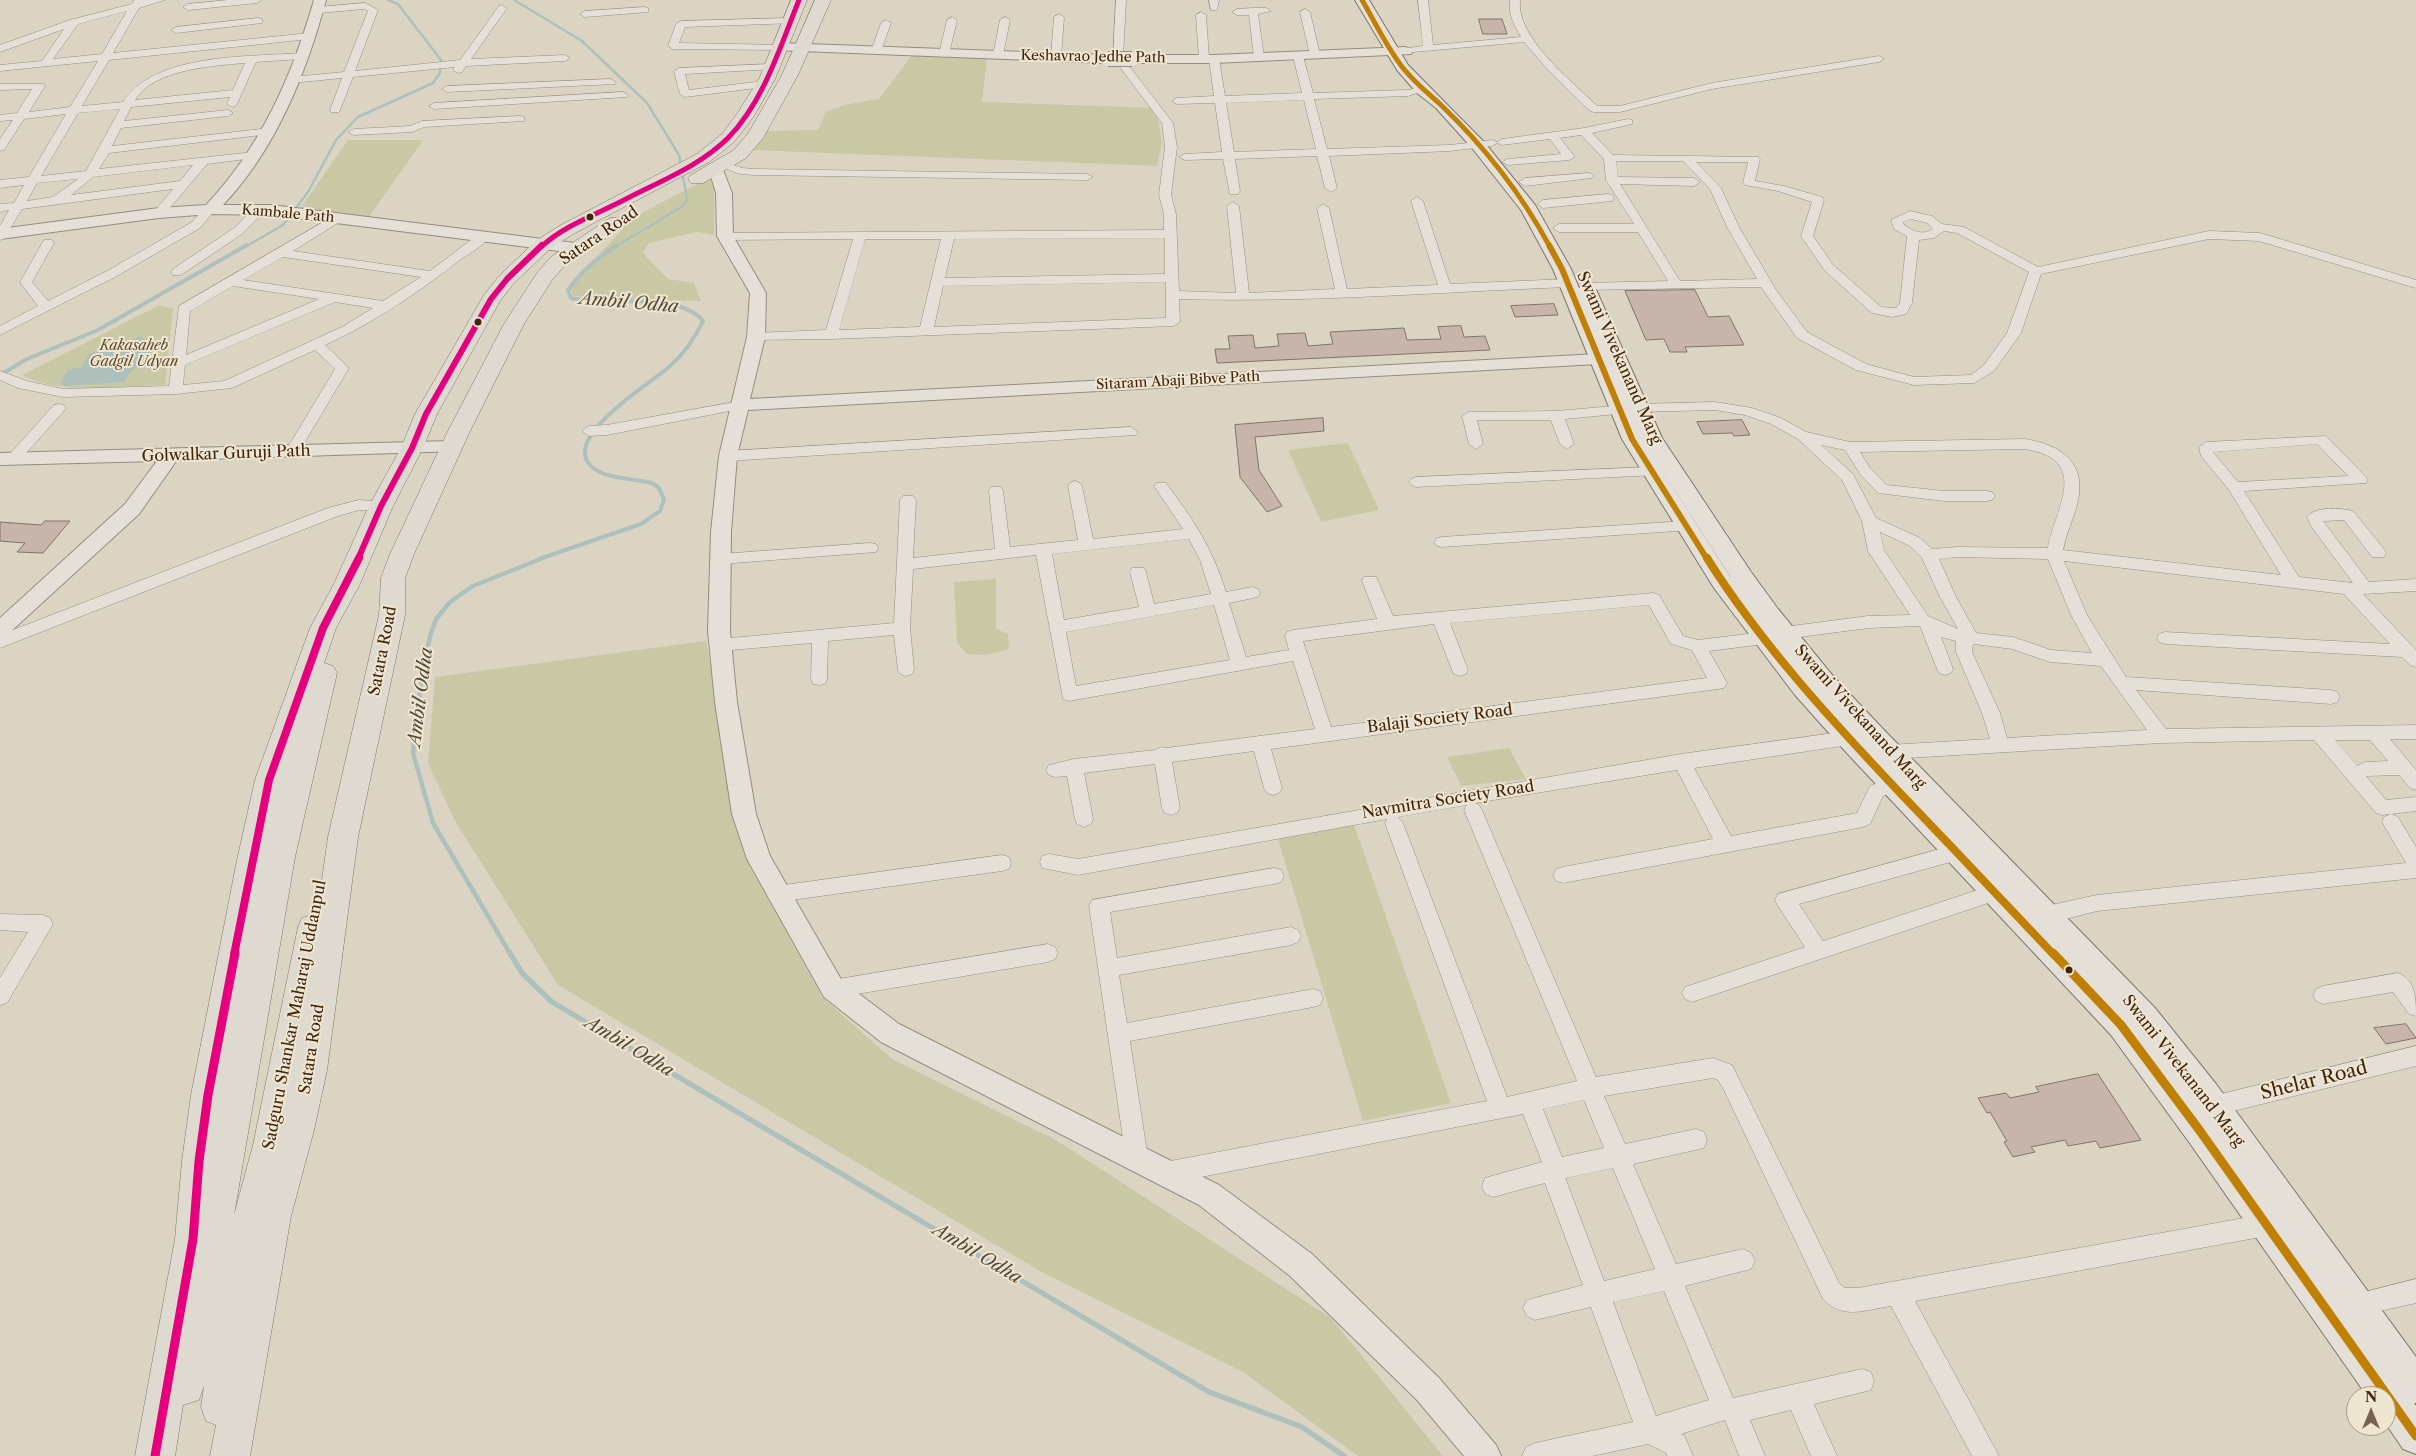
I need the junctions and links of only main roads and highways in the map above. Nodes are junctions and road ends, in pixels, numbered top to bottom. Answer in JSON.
{"nodes":[{"id":1,"x":799,"y":0,"type":"edge"},
{"id":2,"x":823,"y":0,"type":"edge"},
{"id":3,"x":1362,"y":0,"type":"edge"},
{"id":4,"x":1376,"y":0,"type":"edge"},
{"id":5,"x":1399,"y":51,"type":"junction"},
{"id":6,"x":1495,"y":148,"type":"junction"},
{"id":7,"x":712,"y":167,"type":"junction"},
{"id":8,"x":664,"y":187,"type":"junction"},
{"id":9,"x":1578,"y":285,"type":"junction"},
{"id":10,"x":1628,"y":409,"type":"junction"},
{"id":11,"x":393,"y":578,"type":"junction"},
{"id":12,"x":347,"y":584,"type":"junction"},
{"id":13,"x":1774,"y":636,"type":"junction"},
{"id":14,"x":2037,"y":919,"type":"junction"},
{"id":15,"x":2408,"y":1362,"type":"edge"},
{"id":16,"x":2416,"y":1386,"type":"edge"},
{"id":17,"x":2416,"y":1436,"type":"edge"},
{"id":18,"x":155,"y":1456,"type":"edge"},
{"id":19,"x":174,"y":1456,"type":"edge"},
{"id":20,"x":212,"y":1456,"type":"edge"},
{"id":21,"x":230,"y":1456,"type":"edge"}],
"edges":[{"from":1,"to":7,"type":"highway","name":"Satara Road"},
{"from":2,"to":7,"type":"highway","name":"Satara Road"},
{"from":3,"to":5,"type":"main road","name":"Swami Vivekanand Marg"},
{"from":4,"to":5,"type":"main road","name":"Swami Vivekanand Marg"},
{"from":5,"to":6,"type":"main road","name":"Swami Vivekanand Marg"},
{"from":5,"to":6,"type":"main road","name":"Swami Vivekanand Marg"},
{"from":6,"to":9,"type":"main road","name":"Swami Vivekanand Marg"},
{"from":6,"to":9,"type":"main road","name":"Swami Vivekanand Marg"},
{"from":7,"to":8,"type":"highway","name":"Satara Road"},
{"from":8,"to":11,"type":"highway","name":"Satara Road"},
{"from":8,"to":12,"type":"highway","name":"Satara Road"},
{"from":9,"to":10,"type":"main road","name":"Swami Vivekanand Marg"},
{"from":10,"to":13,"type":"main road","name":"Swami Vivekanand Marg"},
{"from":10,"to":13,"type":"main road","name":"Swami Vivekanand Marg"},
{"from":11,"to":20,"type":"highway","name":"Sadguru Shankar Maharaj Uddanpul"},
{"from":11,"to":21,"type":"highway","name":"Satara Road"},
{"from":12,"to":18,"type":"highway","name":"Satara Road"},
{"from":12,"to":19,"type":"highway"},
{"from":13,"to":14,"type":"main road","name":"Swami Vivekanand Marg"},
{"from":13,"to":14,"type":"main road","name":"Swami Vivekanand Marg"},
{"from":14,"to":15,"type":"main road","name":"Swami Vivekanand Marg"},
{"from":14,"to":17,"type":"main road","name":"Swami Vivekanand Marg"},
{"from":15,"to":16,"type":"main road","name":"Swami Vivekanand Marg"}]}
